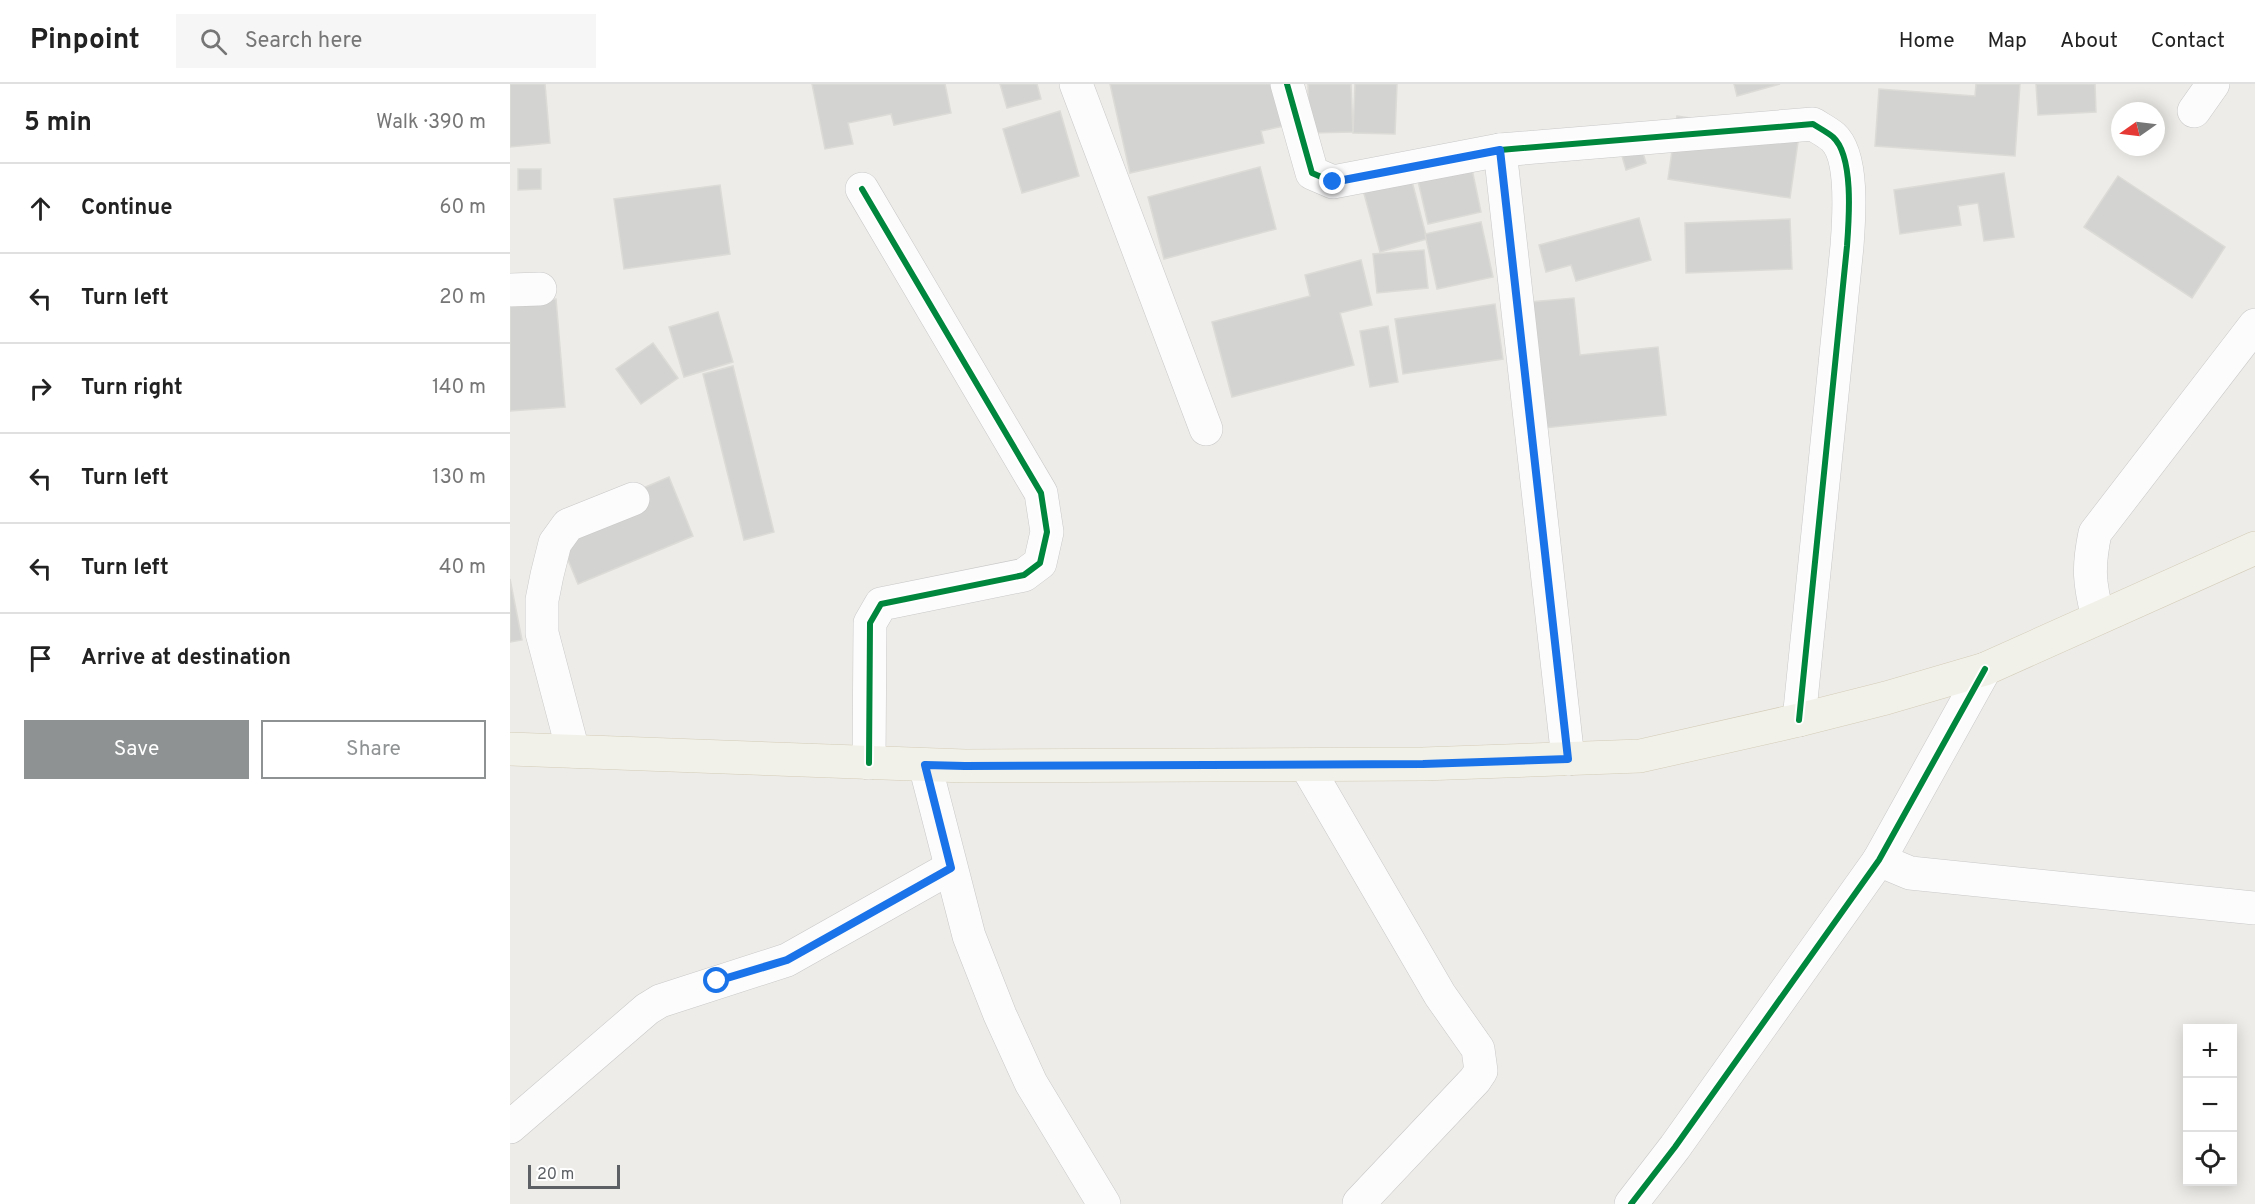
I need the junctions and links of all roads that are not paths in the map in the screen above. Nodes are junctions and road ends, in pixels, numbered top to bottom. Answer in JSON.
{"nodes":[{"id":1,"x":1076,"y":84,"type":"edge"},
{"id":2,"x":1287,"y":84,"type":"edge"},
{"id":3,"x":2213,"y":84,"type":"edge"},
{"id":4,"x":2194,"y":111,"type":"dead end"},
{"id":5,"x":1500,"y":150,"type":"junction"},
{"id":6,"x":862,"y":189,"type":"dead end"},
{"id":7,"x":2255,"y":325,"type":"edge"},
{"id":8,"x":1206,"y":429,"type":"dead end"},
{"id":9,"x":633,"y":499,"type":"dead end"},
{"id":10,"x":2255,"y":548,"type":"edge"},
{"id":11,"x":2098,"y":617,"type":"junction"},
{"id":12,"x":1984,"y":669,"type":"junction"},
{"id":13,"x":1800,"y":720,"type":"junction"},
{"id":14,"x":510,"y":749,"type":"edge"},
{"id":15,"x":573,"y":751,"type":"junction"},
{"id":16,"x":1568,"y":759,"type":"junction"},
{"id":17,"x":868,"y":763,"type":"junction"},
{"id":18,"x":925,"y":765,"type":"junction"},
{"id":19,"x":1306,"y":765,"type":"junction"},
{"id":20,"x":1879,"y":860,"type":"junction"},
{"id":21,"x":951,"y":868,"type":"junction"},
{"id":22,"x":2255,"y":908,"type":"edge"},
{"id":23,"x":510,"y":1127,"type":"edge"},
{"id":24,"x":1359,"y":1203,"type":"edge"},
{"id":25,"x":1639,"y":1203,"type":"edge"},
{"id":26,"x":1104,"y":1204,"type":"edge"}],
"edges":[{"from":1,"to":8,"type":"street"},
{"from":2,"to":5,"type":"street"},
{"from":3,"to":4,"type":"street"},
{"from":5,"to":13,"type":"street"},
{"from":5,"to":16,"type":"street"},
{"from":6,"to":17,"type":"street"},
{"from":7,"to":11,"type":"street"},
{"from":9,"to":15,"type":"street"},
{"from":10,"to":11,"type":"main road"},
{"from":11,"to":12,"type":"main road"},
{"from":12,"to":13,"type":"main road"},
{"from":12,"to":20,"type":"street"},
{"from":13,"to":16,"type":"main road"},
{"from":14,"to":15,"type":"main road"},
{"from":15,"to":17,"type":"main road"},
{"from":16,"to":19,"type":"main road"},
{"from":17,"to":18,"type":"main road"},
{"from":18,"to":19,"type":"main road"},
{"from":18,"to":21,"type":"street"},
{"from":19,"to":24,"type":"street"},
{"from":20,"to":22,"type":"street"},
{"from":20,"to":25,"type":"street"},
{"from":21,"to":23,"type":"street"},
{"from":21,"to":26,"type":"street"}]}
